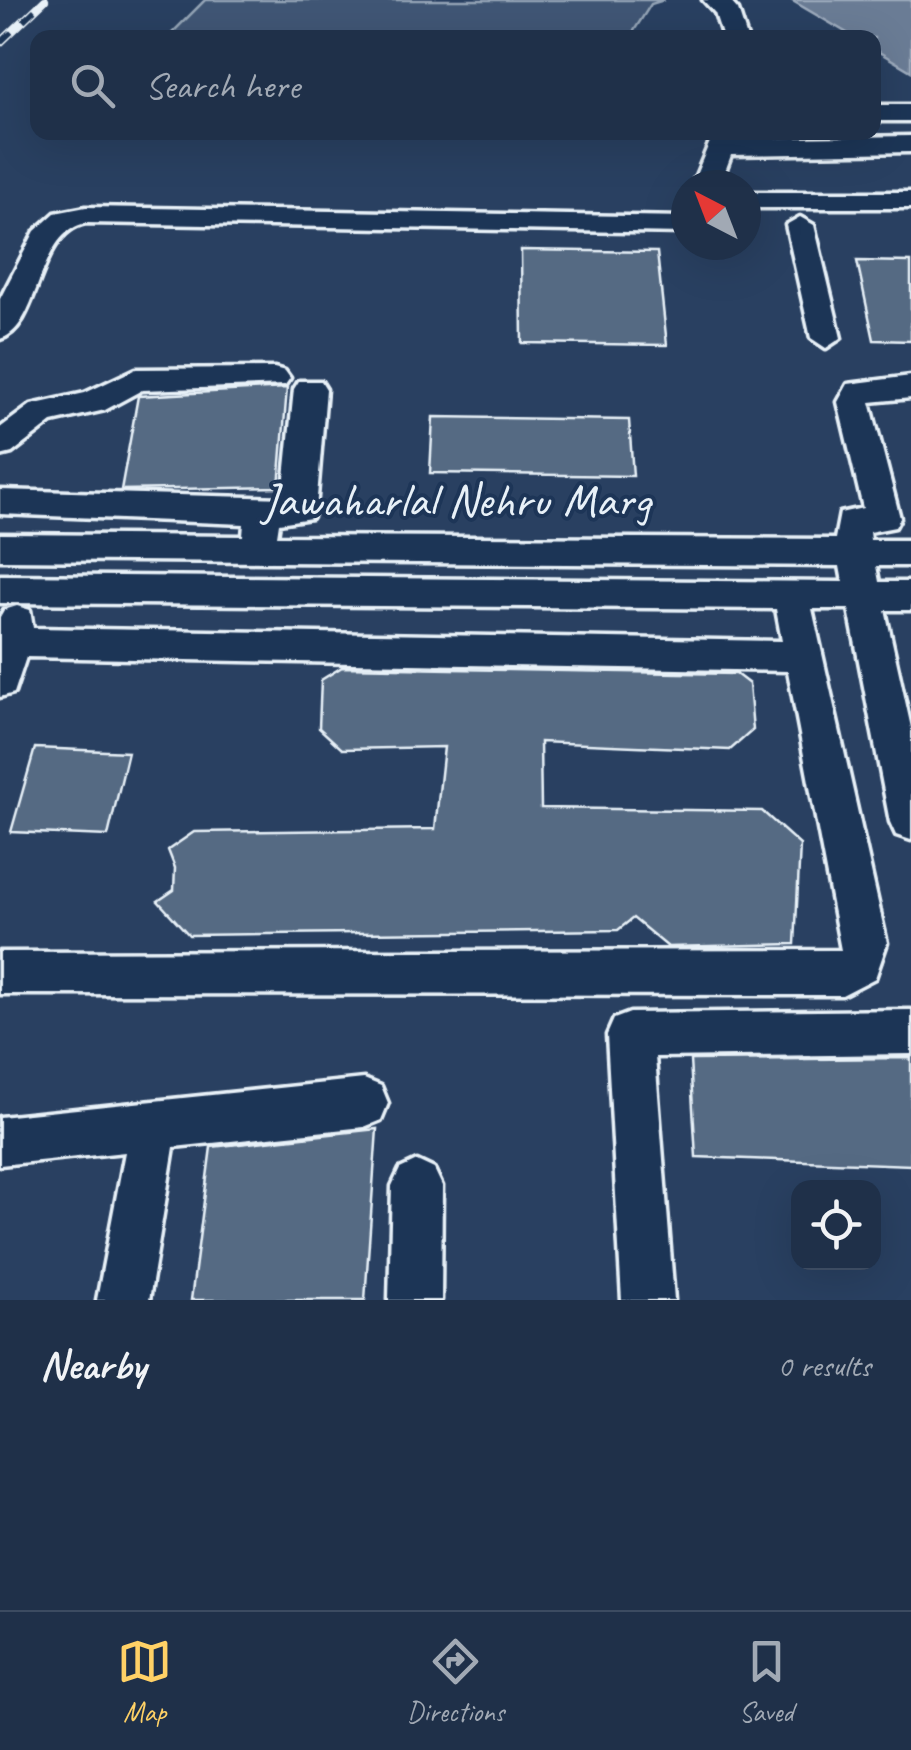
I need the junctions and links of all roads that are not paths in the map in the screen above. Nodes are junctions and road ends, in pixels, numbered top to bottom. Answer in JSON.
{"nodes":[{"id":1,"x":715,"y":0,"type":"edge"},
{"id":2,"x":732,"y":30,"type":"edge"},
{"id":3,"x":911,"y":113,"type":"edge"},
{"id":4,"x":881,"y":114,"type":"edge"},
{"id":5,"x":724,"y":140,"type":"edge"},
{"id":6,"x":911,"y":144,"type":"edge"},
{"id":7,"x":712,"y":170,"type":"edge"},
{"id":8,"x":761,"y":200,"type":"edge"},
{"id":9,"x":911,"y":200,"type":"edge"},
{"id":10,"x":671,"y":225,"type":"edge"},
{"id":11,"x":761,"y":225,"type":"edge"},
{"id":12,"x":800,"y":225,"type":"junction"},
{"id":13,"x":911,"y":226,"type":"edge"},
{"id":14,"x":0,"y":329,"type":"edge"},
{"id":15,"x":826,"y":338,"type":"dead end"},
{"id":16,"x":274,"y":378,"type":"dead end"},
{"id":17,"x":911,"y":387,"type":"edge"},
{"id":18,"x":310,"y":389,"type":"dead end"},
{"id":19,"x":0,"y":445,"type":"edge"},
{"id":20,"x":0,"y":502,"type":"edge"},
{"id":21,"x":97,"y":506,"type":"junction"},
{"id":22,"x":264,"y":512,"type":"junction"},
{"id":23,"x":0,"y":547,"type":"edge"},
{"id":24,"x":84,"y":547,"type":"junction"},
{"id":25,"x":256,"y":548,"type":"junction"},
{"id":26,"x":853,"y":551,"type":"junction"},
{"id":27,"x":911,"y":553,"type":"edge"},
{"id":28,"x":14,"y":589,"type":"edge"},
{"id":29,"x":251,"y":591,"type":"junction"},
{"id":30,"x":791,"y":595,"type":"junction"},
{"id":31,"x":861,"y":596,"type":"junction"},
{"id":32,"x":911,"y":596,"type":"edge"},
{"id":33,"x":11,"y":642,"type":"junction"},
{"id":34,"x":806,"y":656,"type":"junction"},
{"id":35,"x":0,"y":682,"type":"edge"},
{"id":36,"x":911,"y":822,"type":"edge"},
{"id":37,"x":0,"y":973,"type":"edge"},
{"id":38,"x":911,"y":1032,"type":"edge"},
{"id":39,"x":364,"y":1103,"type":"dead end"},
{"id":40,"x":154,"y":1125,"type":"junction"},
{"id":41,"x":0,"y":1141,"type":"edge"},
{"id":42,"x":416,"y":1186,"type":"dead end"},
{"id":43,"x":124,"y":1300,"type":"edge"},
{"id":44,"x":416,"y":1300,"type":"edge"},
{"id":45,"x":648,"y":1300,"type":"edge"}],
"edges":[{"from":1,"to":2,"type":"street"},
{"from":3,"to":4,"type":"street"},
{"from":5,"to":6,"type":"street"},
{"from":5,"to":7,"type":"street"},
{"from":8,"to":9,"type":"street"},
{"from":10,"to":14,"type":"street"},
{"from":11,"to":12,"type":"street"},
{"from":12,"to":13,"type":"street"},
{"from":12,"to":15,"type":"street"},
{"from":16,"to":19,"type":"street"},
{"from":17,"to":26,"type":"street"},
{"from":18,"to":22,"type":"street"},
{"from":20,"to":21,"type":"street"},
{"from":21,"to":22,"type":"street"},
{"from":21,"to":24,"type":"street"},
{"from":22,"to":25,"type":"street"},
{"from":23,"to":24,"type":"street","name":"Jawaharlal Nehru Marg"},
{"from":24,"to":25,"type":"street","name":"Jawaharlal Nehru Marg"},
{"from":25,"to":26,"type":"street","name":"Jawaharlal Nehru Marg"},
{"from":25,"to":29,"type":"street"},
{"from":26,"to":27,"type":"street","name":"Jawaharlal Nehru Marg"},
{"from":26,"to":31,"type":"street"},
{"from":28,"to":29,"type":"street","name":"Jawaharlal Nehru Marg"},
{"from":28,"to":33,"type":"street"},
{"from":29,"to":30,"type":"street","name":"Jawaharlal Nehru Marg"},
{"from":30,"to":31,"type":"street","name":"Jawaharlal Nehru Marg"},
{"from":30,"to":34,"type":"street"},
{"from":31,"to":32,"type":"street","name":"Jawaharlal Nehru Marg"},
{"from":31,"to":36,"type":"street"},
{"from":33,"to":34,"type":"street"},
{"from":33,"to":35,"type":"street"},
{"from":34,"to":37,"type":"street"},
{"from":38,"to":45,"type":"street"},
{"from":39,"to":40,"type":"street"},
{"from":40,"to":41,"type":"street"},
{"from":40,"to":43,"type":"street"},
{"from":42,"to":44,"type":"street"}]}
